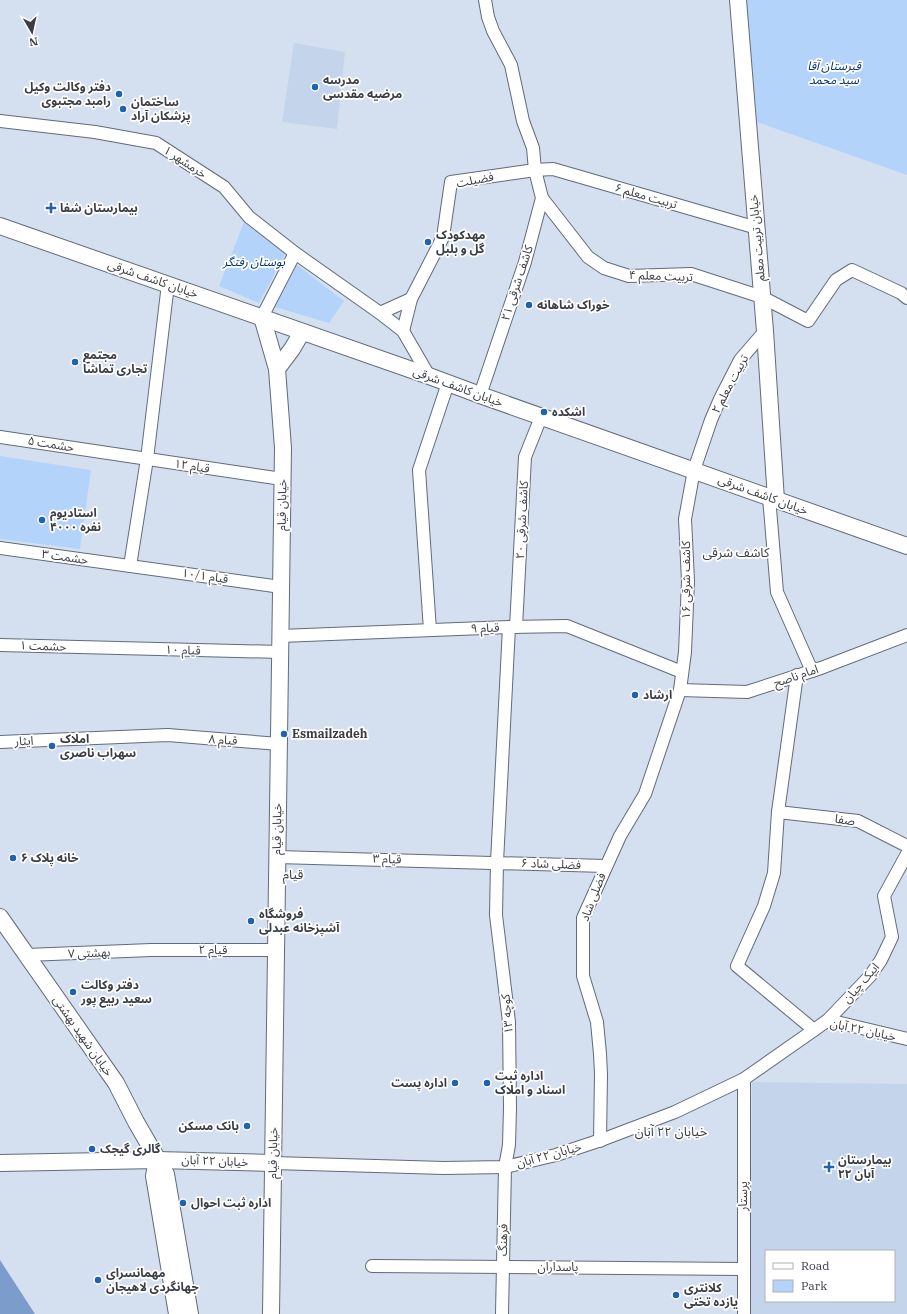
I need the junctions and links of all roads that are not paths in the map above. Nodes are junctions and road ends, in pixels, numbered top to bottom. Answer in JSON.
{"nodes":[{"id":1,"x":485,"y":0,"type":"edge"},
{"id":2,"x":738,"y":0,"type":"edge"},
{"id":3,"x":0,"y":121,"type":"edge"},
{"id":4,"x":535,"y":170,"type":"junction"},
{"id":5,"x":542,"y":198,"type":"junction"},
{"id":6,"x":3,"y":226,"type":"edge"},
{"id":7,"x":757,"y":228,"type":"junction"},
{"id":8,"x":295,"y":253,"type":"junction"},
{"id":9,"x":168,"y":284,"type":"junction"},
{"id":10,"x":762,"y":297,"type":"junction"},
{"id":11,"x":907,"y":298,"type":"edge"},
{"id":12,"x":411,"y":299,"type":"junction"},
{"id":13,"x":380,"y":313,"type":"junction"},
{"id":14,"x":262,"y":317,"type":"junction"},
{"id":15,"x":403,"y":331,"type":"junction"},
{"id":16,"x":765,"y":331,"type":"junction"},
{"id":17,"x":302,"y":332,"type":"junction"},
{"id":18,"x":277,"y":369,"type":"junction"},
{"id":19,"x":429,"y":376,"type":"junction"},
{"id":20,"x":448,"y":383,"type":"junction"},
{"id":21,"x":480,"y":395,"type":"junction"},
{"id":22,"x":541,"y":416,"type":"junction"},
{"id":23,"x":0,"y":437,"type":"edge"},
{"id":24,"x":101,"y":452,"type":"joint"},
{"id":25,"x":146,"y":459,"type":"junction"},
{"id":26,"x":694,"y":470,"type":"junction"},
{"id":27,"x":282,"y":479,"type":"junction"},
{"id":28,"x":768,"y":497,"type":"junction"},
{"id":29,"x":907,"y":546,"type":"edge"},
{"id":30,"x":0,"y":548,"type":"edge"},
{"id":31,"x":130,"y":566,"type":"junction"},
{"id":32,"x":281,"y":587,"type":"junction"},
{"id":33,"x":512,"y":627,"type":"junction"},
{"id":34,"x":430,"y":630,"type":"junction"},
{"id":35,"x":907,"y":635,"type":"edge"},
{"id":36,"x":280,"y":636,"type":"junction"},
{"id":37,"x":0,"y":645,"type":"edge"},
{"id":38,"x":86,"y":648,"type":"joint"},
{"id":39,"x":280,"y":652,"type":"junction"},
{"id":40,"x":812,"y":671,"type":"junction"},
{"id":41,"x":682,"y":672,"type":"junction"},
{"id":42,"x":797,"y":675,"type":"junction"},
{"id":43,"x":680,"y":690,"type":"junction"},
{"id":44,"x":168,"y":736,"type":"joint"},
{"id":45,"x":0,"y":742,"type":"edge"},
{"id":46,"x":279,"y":744,"type":"junction"},
{"id":47,"x":778,"y":812,"type":"junction"},
{"id":48,"x":907,"y":846,"type":"edge"},
{"id":49,"x":907,"y":854,"type":"edge"},
{"id":50,"x":277,"y":857,"type":"junction"},
{"id":51,"x":497,"y":862,"type":"junction"},
{"id":52,"x":606,"y":866,"type":"junction"},
{"id":53,"x":0,"y":917,"type":"edge"},
{"id":54,"x":150,"y":950,"type":"joint"},
{"id":55,"x":276,"y":950,"type":"junction"},
{"id":56,"x":27,"y":955,"type":"junction"},
{"id":57,"x":828,"y":1020,"type":"junction"},
{"id":58,"x":814,"y":1030,"type":"junction"},
{"id":59,"x":907,"y":1039,"type":"edge"},
{"id":60,"x":744,"y":1078,"type":"junction"},
{"id":61,"x":600,"y":1141,"type":"junction"},
{"id":62,"x":157,"y":1160,"type":"junction"},
{"id":63,"x":0,"y":1163,"type":"edge"},
{"id":64,"x":273,"y":1164,"type":"junction"},
{"id":65,"x":505,"y":1167,"type":"junction"},
{"id":66,"x":372,"y":1266,"type":"dead end"},
{"id":67,"x":503,"y":1267,"type":"junction"},
{"id":68,"x":743,"y":1269,"type":"junction"},
{"id":69,"x":177,"y":1314,"type":"edge"},
{"id":70,"x":190,"y":1314,"type":"edge"},
{"id":71,"x":271,"y":1314,"type":"edge"},
{"id":72,"x":502,"y":1314,"type":"edge"},
{"id":73,"x":744,"y":1314,"type":"edge"}],
"edges":[{"from":1,"to":4,"type":"street","name":"کاشف شرقی ۲۱"},
{"from":2,"to":7,"type":"main road","name":"خیابان تربیت معلم"},
{"from":3,"to":8,"type":"street","name":"خرمشهر ۱"},
{"from":4,"to":5,"type":"street","name":"کاشف شرقی ۲۱"},
{"from":4,"to":7,"type":"street","name":"تربیت معلم ۶"},
{"from":4,"to":12,"type":"street","name":"فضیلت"},
{"from":5,"to":10,"type":"street","name":"تربیت معلم ۴"},
{"from":5,"to":21,"type":"street","name":"کاشف شرقی ۲۱"},
{"from":6,"to":9,"type":"main road","name":"خیابان کاشف شرقی"},
{"from":7,"to":10,"type":"main road","name":"خیابان تربیت معلم"},
{"from":8,"to":13,"type":"street"},
{"from":8,"to":14,"type":"street"},
{"from":9,"to":14,"type":"main road","name":"خیابان کاشف شرقی"},
{"from":9,"to":25,"type":"street"},
{"from":10,"to":11,"type":"street","name":"تربیت معلم ۴"},
{"from":10,"to":16,"type":"main road","name":"خیابان تربیت معلم"},
{"from":12,"to":13,"type":"street"},
{"from":12,"to":15,"type":"street","name":"فضیلت"},
{"from":13,"to":15,"type":"street"},
{"from":14,"to":17,"type":"main road","name":"خیابان کاشف شرقی"},
{"from":14,"to":18,"type":"main road","name":"خیابان قیام"},
{"from":15,"to":19,"type":"street"},
{"from":16,"to":26,"type":"street","name":"تربیت معلم ۲"},
{"from":16,"to":28,"type":"main road","name":"خیابان تربیت معلم"},
{"from":17,"to":18,"type":"main road"},
{"from":17,"to":19,"type":"main road","name":"خیابان کاشف شرقی"},
{"from":18,"to":27,"type":"main road","name":"خیابان قیام"},
{"from":19,"to":20,"type":"main road","name":"خیابان کاشف شرقی"},
{"from":20,"to":21,"type":"main road","name":"خیابان کاشف شرقی"},
{"from":20,"to":34,"type":"street"},
{"from":21,"to":22,"type":"main road","name":"خیابان کاشف شرقی"},
{"from":22,"to":26,"type":"main road","name":"خیابان کاشف شرقی"},
{"from":22,"to":33,"type":"street","name":"کاشف شرقی ۲۰"},
{"from":23,"to":24,"type":"street","name":"حشمت ۵"},
{"from":24,"to":25,"type":"street","name":"قیام ۱۲"},
{"from":25,"to":27,"type":"street","name":"قیام ۱۲"},
{"from":25,"to":31,"type":"street"},
{"from":26,"to":28,"type":"main road","name":"خیابان کاشف شرقی"},
{"from":26,"to":41,"type":"street","name":"کاشف شرقی ۱۶"},
{"from":27,"to":32,"type":"main road","name":"خیابان قیام"},
{"from":28,"to":29,"type":"main road","name":"خیابان کاشف شرقی"},
{"from":28,"to":40,"type":"street"},
{"from":30,"to":31,"type":"street","name":"حشمت ۳"},
{"from":31,"to":32,"type":"street","name":"قیام ۱۰/۱"},
{"from":32,"to":36,"type":"main road","name":"خیابان قیام"},
{"from":33,"to":34,"type":"street","name":"قیام ۹"},
{"from":33,"to":41,"type":"street","name":"قیام ۹"},
{"from":33,"to":51,"type":"street","name":"کاشف شرقی ۲۰"},
{"from":34,"to":36,"type":"street","name":"قیام ۹"},
{"from":35,"to":40,"type":"street","name":"امام ناصح"},
{"from":36,"to":39,"type":"main road","name":"خیابان قیام"},
{"from":37,"to":38,"type":"street","name":"حشمت ۱"},
{"from":38,"to":39,"type":"street","name":"قیام ۱۰"},
{"from":39,"to":46,"type":"main road","name":"خیابان قیام"},
{"from":40,"to":42,"type":"street","name":"امام ناصح"},
{"from":41,"to":43,"type":"street","name":"کاشف شرقی ۱۶"},
{"from":42,"to":43,"type":"street","name":"امام ناصح"},
{"from":42,"to":47,"type":"street"},
{"from":43,"to":52,"type":"street","name":"فضلی شاد"},
{"from":44,"to":45,"type":"street","name":"ایثار"},
{"from":44,"to":46,"type":"street","name":"قیام ۸"},
{"from":46,"to":50,"type":"main road","name":"خیابان قیام"},
{"from":47,"to":48,"type":"street","name":"صفا"},
{"from":47,"to":58,"type":"street"},
{"from":49,"to":57,"type":"street","name":"ایپک چیان"},
{"from":50,"to":51,"type":"street","name":"قیام ۳"},
{"from":50,"to":55,"type":"main road","name":"خیابان قیام"},
{"from":51,"to":52,"type":"street","name":"فضلی شاد ۶"},
{"from":51,"to":65,"type":"street","name":"کوچه ۱۳"},
{"from":52,"to":61,"type":"street","name":"فضلی شاد"},
{"from":53,"to":56,"type":"main road","name":"خیابان شهید بهشتی"},
{"from":54,"to":55,"type":"street","name":"قیام ۲"},
{"from":54,"to":56,"type":"street","name":"بهشتی ۷"},
{"from":55,"to":64,"type":"main road","name":"خیابان قیام"},
{"from":56,"to":62,"type":"main road","name":"خیابان شهید بهشتی"},
{"from":57,"to":58,"type":"street","name":"خیابان ۲۲ آبان"},
{"from":57,"to":59,"type":"street","name":"خیابان ۲۲ آبان"},
{"from":58,"to":60,"type":"street","name":"خیابان ۲۲ آبان"},
{"from":60,"to":61,"type":"street","name":"خیابان ۲۲ آبان"},
{"from":60,"to":68,"type":"street","name":"پرستار"},
{"from":61,"to":65,"type":"street","name":"خیابان ۲۲ آبان"},
{"from":62,"to":63,"type":"main road","name":"خیابان ۲۲ آبان"},
{"from":62,"to":64,"type":"main road","name":"خیابان ۲۲ آبان"},
{"from":62,"to":69,"type":"main road"},
{"from":62,"to":70,"type":"main road","name":"خیابان شهید بهشتی"},
{"from":64,"to":65,"type":"street","name":"خیابان ۲۲ آبان"},
{"from":64,"to":71,"type":"main road","name":"خیابان قیام"},
{"from":65,"to":67,"type":"street","name":"فرهنگ"},
{"from":66,"to":67,"type":"street","name":"پاسداران"},
{"from":67,"to":68,"type":"street","name":"پاسداران"},
{"from":67,"to":72,"type":"street","name":"فرهنگ"},
{"from":68,"to":73,"type":"street","name":"پرستار"}]}
